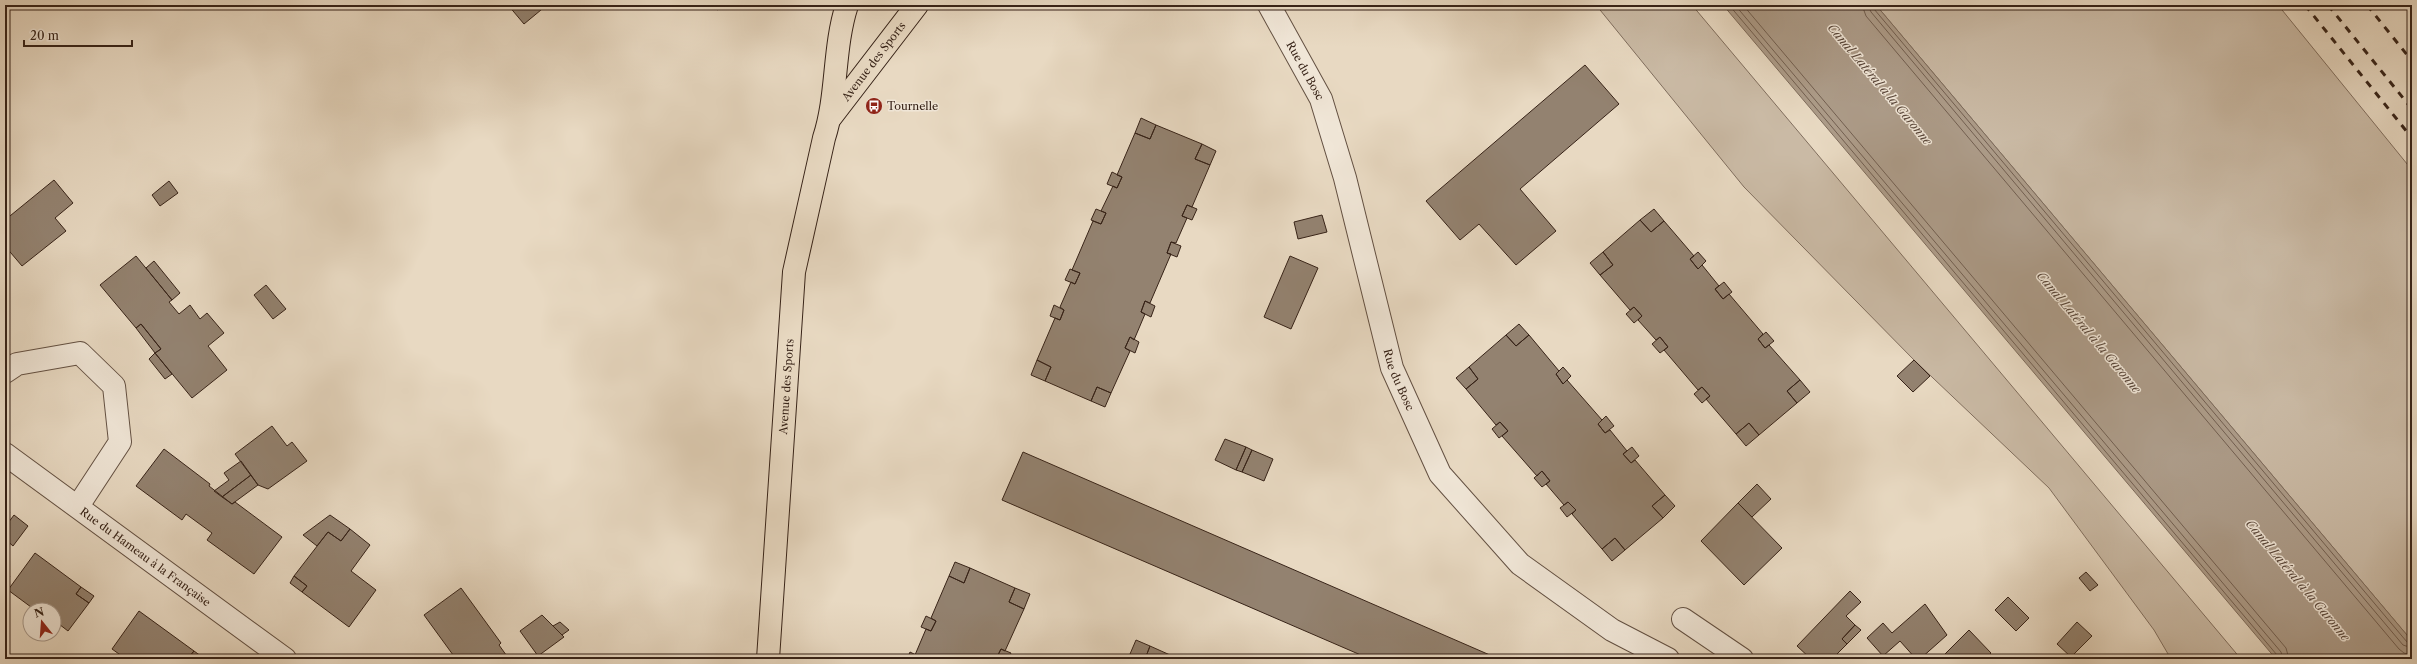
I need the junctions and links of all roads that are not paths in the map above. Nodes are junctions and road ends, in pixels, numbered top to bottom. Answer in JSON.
{"nodes":[{"id":1,"x":847,"y":5,"type":"edge"},
{"id":2,"x":917,"y":5,"type":"edge"},
{"id":3,"x":1269,"y":5,"type":"edge"},
{"id":4,"x":830,"y":118,"type":"junction"},
{"id":5,"x":5,"y":372,"type":"edge"},
{"id":6,"x":5,"y":454,"type":"edge"},
{"id":7,"x":78,"y":506,"type":"junction"},
{"id":8,"x":1683,"y":619,"type":"dead end"},
{"id":9,"x":285,"y":659,"type":"edge"},
{"id":10,"x":768,"y":659,"type":"edge"},
{"id":11,"x":1668,"y":659,"type":"edge"},
{"id":12,"x":1742,"y":659,"type":"edge"}],
"edges":[{"from":1,"to":4,"type":"main road","name":"Avenue des Sports"},
{"from":2,"to":4,"type":"main road","name":"Avenue des Sports"},
{"from":3,"to":11,"type":"street","name":"Rue du Bosc"},
{"from":4,"to":10,"type":"main road","name":"Avenue des Sports"},
{"from":5,"to":7,"type":"street"},
{"from":6,"to":7,"type":"street","name":"Rue du Hameau à la Française"},
{"from":7,"to":9,"type":"street","name":"Rue du Hameau à la Française"},
{"from":8,"to":12,"type":"street"}]}
